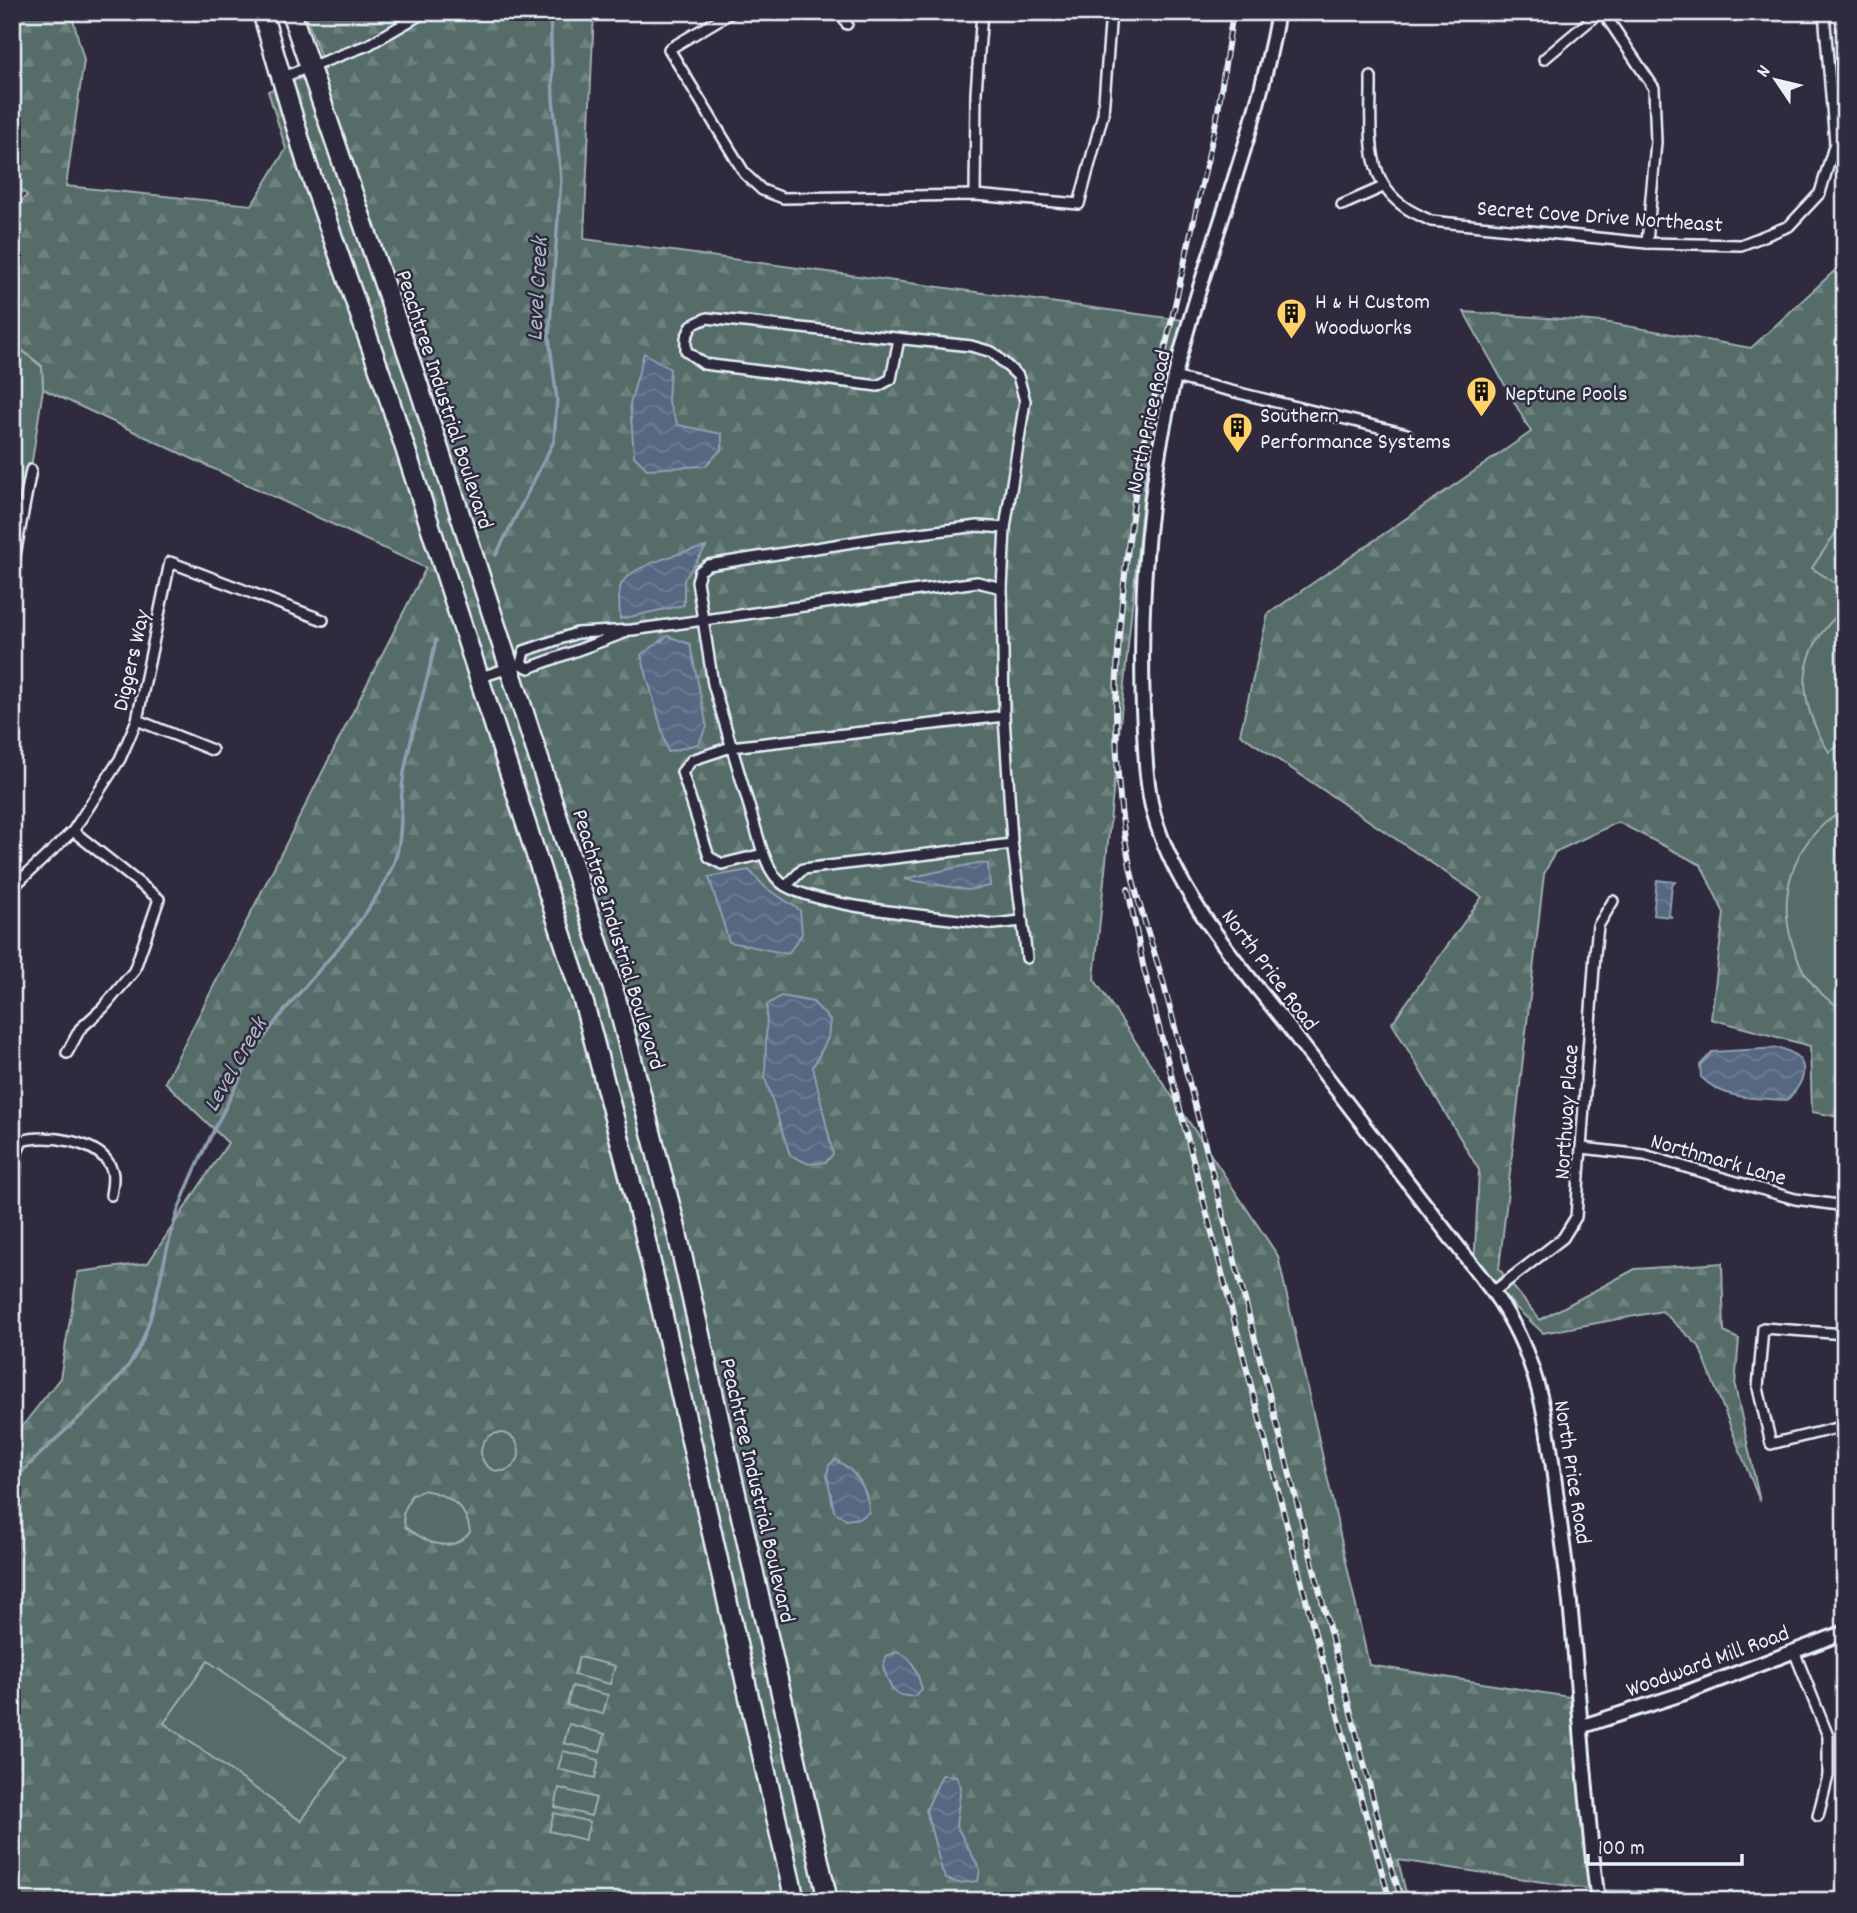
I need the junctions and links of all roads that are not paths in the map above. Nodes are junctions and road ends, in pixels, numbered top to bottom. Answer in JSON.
{"nodes":[{"id":1,"x":262,"y":12,"type":"edge"},
{"id":2,"x":291,"y":12,"type":"edge"},
{"id":3,"x":425,"y":12,"type":"edge"},
{"id":4,"x":732,"y":12,"type":"edge"},
{"id":5,"x":840,"y":12,"type":"edge"},
{"id":6,"x":982,"y":12,"type":"edge"},
{"id":7,"x":1111,"y":12,"type":"edge"},
{"id":8,"x":1278,"y":12,"type":"edge"},
{"id":9,"x":1601,"y":12,"type":"edge"},
{"id":10,"x":1824,"y":12,"type":"edge"},
{"id":11,"x":847,"y":24,"type":"dead end"},
{"id":12,"x":1544,"y":59,"type":"dead end"},
{"id":13,"x":311,"y":69,"type":"junction"},
{"id":14,"x":283,"y":77,"type":"junction"},
{"id":15,"x":1371,"y":77,"type":"dead end"},
{"id":16,"x":1383,"y":187,"type":"junction"},
{"id":17,"x":975,"y":195,"type":"junction"},
{"id":18,"x":1342,"y":205,"type":"dead end"},
{"id":19,"x":1647,"y":243,"type":"junction"},
{"id":20,"x":899,"y":339,"type":"junction"},
{"id":21,"x":1174,"y":377,"type":"junction"},
{"id":22,"x":1407,"y":434,"type":"dead end"},
{"id":23,"x":31,"y":470,"type":"dead end"},
{"id":24,"x":1005,"y":528,"type":"junction"},
{"id":25,"x":12,"y":570,"type":"edge"},
{"id":26,"x":1002,"y":588,"type":"junction"},
{"id":27,"x":323,"y":620,"type":"dead end"},
{"id":28,"x":704,"y":621,"type":"junction"},
{"id":29,"x":632,"y":630,"type":"junction"},
{"id":30,"x":514,"y":666,"type":"junction"},
{"id":31,"x":478,"y":678,"type":"junction"},
{"id":32,"x":1004,"y":716,"type":"junction"},
{"id":33,"x":137,"y":720,"type":"junction"},
{"id":34,"x":731,"y":747,"type":"junction"},
{"id":35,"x":212,"y":750,"type":"dead end"},
{"id":36,"x":73,"y":831,"type":"junction"},
{"id":37,"x":1012,"y":844,"type":"junction"},
{"id":38,"x":764,"y":854,"type":"junction"},
{"id":39,"x":786,"y":887,"type":"junction"},
{"id":40,"x":12,"y":888,"type":"edge"},
{"id":41,"x":1613,"y":901,"type":"dead end"},
{"id":42,"x":1022,"y":921,"type":"junction"},
{"id":43,"x":1027,"y":958,"type":"dead end"},
{"id":44,"x":67,"y":1053,"type":"dead end"},
{"id":45,"x":1582,"y":1148,"type":"junction"},
{"id":46,"x":111,"y":1195,"type":"dead end"},
{"id":47,"x":1845,"y":1206,"type":"edge"},
{"id":48,"x":12,"y":1220,"type":"edge"},
{"id":49,"x":1493,"y":1292,"type":"junction"},
{"id":50,"x":1845,"y":1334,"type":"edge"},
{"id":51,"x":1845,"y":1426,"type":"edge"},
{"id":52,"x":1845,"y":1632,"type":"edge"},
{"id":53,"x":1794,"y":1651,"type":"junction"},
{"id":54,"x":1583,"y":1726,"type":"junction"},
{"id":55,"x":1818,"y":1816,"type":"dead end"},
{"id":56,"x":795,"y":1901,"type":"edge"},
{"id":57,"x":828,"y":1901,"type":"edge"},
{"id":58,"x":1598,"y":1901,"type":"edge"}],
"edges":[{"from":1,"to":14,"type":"highway"},
{"from":2,"to":13,"type":"highway","name":"Peachtree Industrial Boulevard"},
{"from":3,"to":13,"type":"street"},
{"from":4,"to":17,"type":"street"},
{"from":5,"to":11,"type":"street"},
{"from":6,"to":17,"type":"street"},
{"from":7,"to":17,"type":"street"},
{"from":8,"to":21,"type":"street","name":"North Price Road"},
{"from":9,"to":12,"type":"street"},
{"from":9,"to":19,"type":"street"},
{"from":10,"to":19,"type":"street","name":"Secret Cove Drive Northeast"},
{"from":13,"to":14,"type":"street"},
{"from":13,"to":30,"type":"highway","name":"Peachtree Industrial Boulevard"},
{"from":14,"to":31,"type":"highway"},
{"from":15,"to":16,"type":"street"},
{"from":16,"to":18,"type":"street"},
{"from":16,"to":19,"type":"street","name":"Secret Cove Drive Northeast"},
{"from":20,"to":20,"type":"street"},
{"from":20,"to":24,"type":"street"},
{"from":21,"to":22,"type":"street"},
{"from":21,"to":49,"type":"street","name":"North Price Road"},
{"from":23,"to":25,"type":"street"},
{"from":24,"to":26,"type":"street"},
{"from":24,"to":28,"type":"street"},
{"from":26,"to":28,"type":"street"},
{"from":26,"to":32,"type":"street"},
{"from":27,"to":33,"type":"street","name":"Diggers Way"},
{"from":28,"to":29,"type":"street"},
{"from":28,"to":34,"type":"street"},
{"from":29,"to":30,"type":"street"},
{"from":29,"to":30,"type":"street"},
{"from":30,"to":31,"type":"street"},
{"from":30,"to":57,"type":"highway","name":"Peachtree Industrial Boulevard"},
{"from":31,"to":56,"type":"highway"},
{"from":32,"to":34,"type":"street"},
{"from":32,"to":37,"type":"street"},
{"from":33,"to":35,"type":"street"},
{"from":33,"to":36,"type":"street","name":"Diggers Way"},
{"from":34,"to":38,"type":"street"},
{"from":34,"to":38,"type":"street"},
{"from":36,"to":40,"type":"street","name":"Diggers Way"},
{"from":36,"to":44,"type":"street"},
{"from":37,"to":39,"type":"street"},
{"from":37,"to":42,"type":"street"},
{"from":38,"to":39,"type":"street"},
{"from":39,"to":42,"type":"street"},
{"from":41,"to":45,"type":"street","name":"Northway Place"},
{"from":42,"to":43,"type":"street"},
{"from":45,"to":47,"type":"street","name":"Northmark Lane"},
{"from":45,"to":49,"type":"street","name":"Northway Place"},
{"from":46,"to":48,"type":"street"},
{"from":49,"to":54,"type":"street","name":"North Price Road"},
{"from":50,"to":51,"type":"street"},
{"from":52,"to":53,"type":"street","name":"Woodward Mill Road"},
{"from":53,"to":54,"type":"street","name":"Woodward Mill Road"},
{"from":53,"to":55,"type":"street"},
{"from":54,"to":58,"type":"street","name":"North Price Road"}]}
